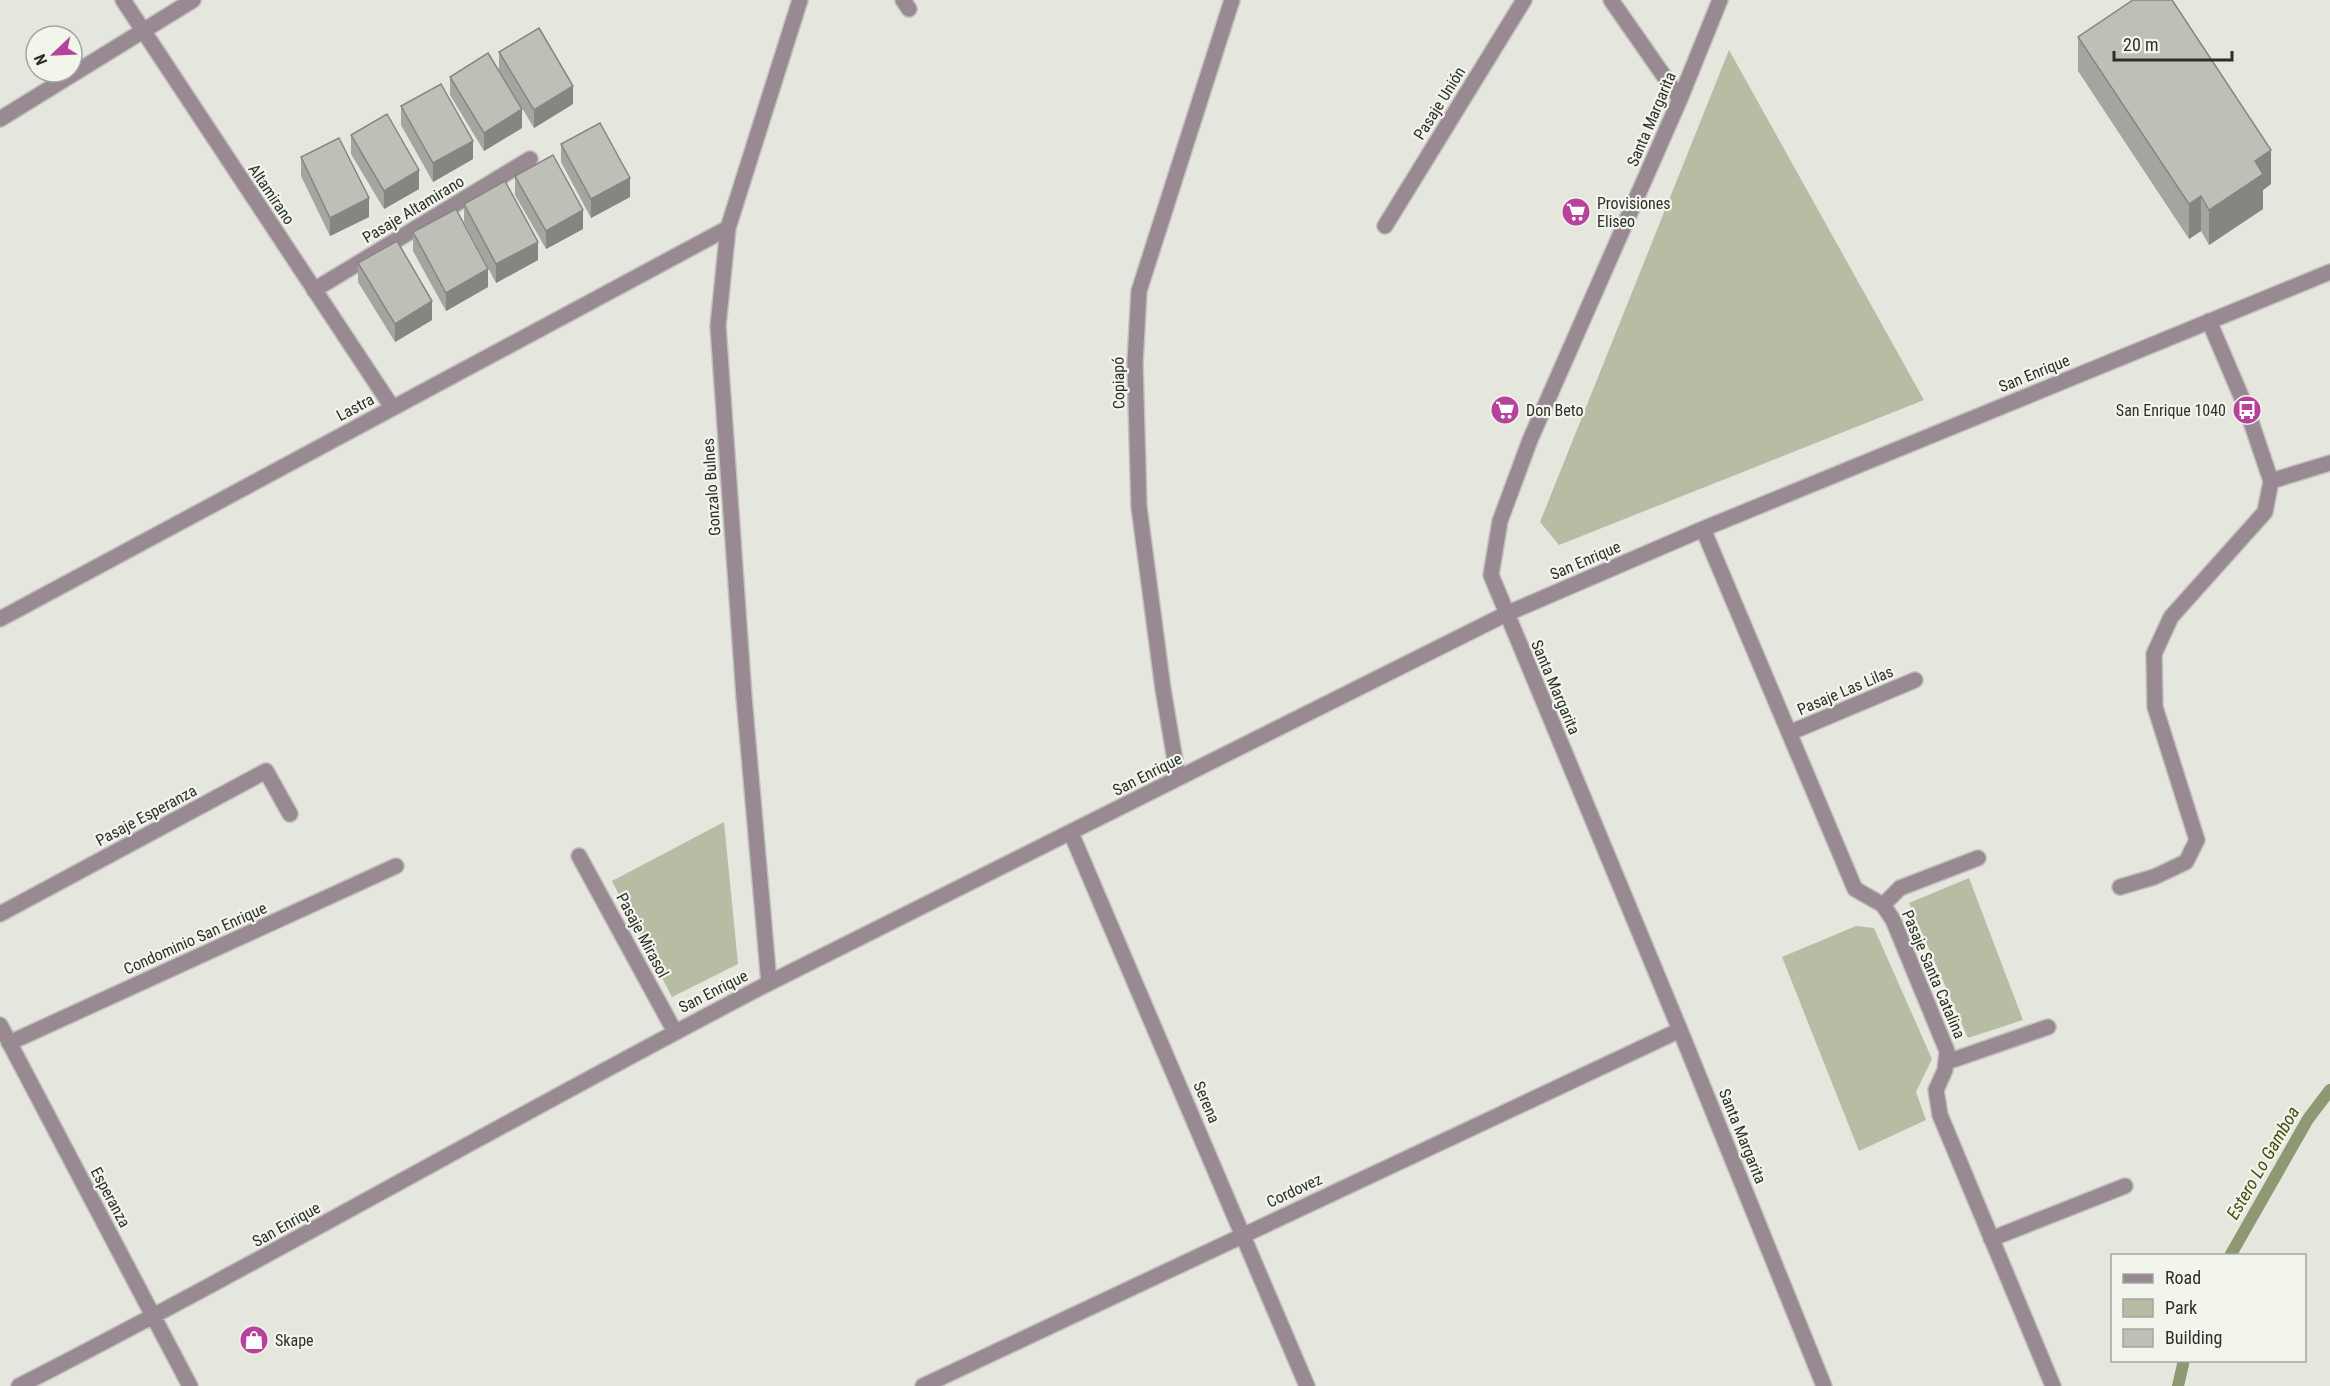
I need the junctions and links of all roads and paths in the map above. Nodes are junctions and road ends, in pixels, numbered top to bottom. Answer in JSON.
{"nodes":[{"id":1,"x":123,"y":0,"type":"edge"},
{"id":2,"x":193,"y":0,"type":"edge"},
{"id":3,"x":800,"y":0,"type":"edge"},
{"id":4,"x":1232,"y":0,"type":"edge"},
{"id":5,"x":1524,"y":0,"type":"edge"},
{"id":6,"x":1611,"y":0,"type":"edge"},
{"id":7,"x":1720,"y":0,"type":"edge"},
{"id":8,"x":142,"y":31,"type":"junction"},
{"id":9,"x":1680,"y":99,"type":"junction"},
{"id":10,"x":0,"y":119,"type":"edge"},
{"id":11,"x":530,"y":159,"type":"dead end"},
{"id":12,"x":1385,"y":226,"type":"dead end"},
{"id":13,"x":728,"y":228,"type":"junction"},
{"id":14,"x":2330,"y":272,"type":"edge"},
{"id":15,"x":314,"y":290,"type":"junction"},
{"id":16,"x":2209,"y":321,"type":"junction"},
{"id":17,"x":392,"y":407,"type":"junction"},
{"id":18,"x":2330,"y":463,"type":"edge"},
{"id":19,"x":2271,"y":481,"type":"junction"},
{"id":20,"x":1703,"y":529,"type":"junction"},
{"id":21,"x":1506,"y":614,"type":"junction"},
{"id":22,"x":0,"y":619,"type":"edge"},
{"id":23,"x":1915,"y":680,"type":"dead end"},
{"id":24,"x":1789,"y":733,"type":"junction"},
{"id":25,"x":1178,"y":778,"type":"junction"},
{"id":26,"x":290,"y":814,"type":"dead end"},
{"id":27,"x":1071,"y":833,"type":"junction"},
{"id":28,"x":579,"y":856,"type":"dead end"},
{"id":29,"x":1978,"y":858,"type":"dead end"},
{"id":30,"x":396,"y":866,"type":"dead end"},
{"id":31,"x":2121,"y":887,"type":"dead end"},
{"id":32,"x":1883,"y":905,"type":"junction"},
{"id":33,"x":0,"y":914,"type":"edge"},
{"id":34,"x":769,"y":983,"type":"junction"},
{"id":35,"x":0,"y":1025,"type":"edge"},
{"id":36,"x":2048,"y":1027,"type":"dead end"},
{"id":37,"x":1680,"y":1030,"type":"junction"},
{"id":38,"x":675,"y":1032,"type":"junction"},
{"id":39,"x":9,"y":1043,"type":"junction"},
{"id":40,"x":1947,"y":1062,"type":"junction"},
{"id":41,"x":2125,"y":1186,"type":"dead end"},
{"id":42,"x":1244,"y":1234,"type":"junction"},
{"id":43,"x":1991,"y":1239,"type":"junction"},
{"id":44,"x":154,"y":1317,"type":"junction"},
{"id":45,"x":19,"y":1386,"type":"edge"},
{"id":46,"x":190,"y":1386,"type":"edge"},
{"id":47,"x":923,"y":1386,"type":"edge"},
{"id":48,"x":1307,"y":1386,"type":"edge"},
{"id":49,"x":1824,"y":1386,"type":"edge"},
{"id":50,"x":2053,"y":1386,"type":"edge"}],
"edges":[{"from":1,"to":8,"type":"street","name":"Altamirano"},
{"from":2,"to":8,"type":"street"},
{"from":3,"to":13,"type":"street","name":"Gonzalo Bulnes"},
{"from":4,"to":25,"type":"street","name":"Copiapó"},
{"from":5,"to":12,"type":"street","name":"Pasaje Unión"},
{"from":6,"to":9,"type":"street"},
{"from":7,"to":9,"type":"street","name":"Santa Margarita"},
{"from":8,"to":10,"type":"street"},
{"from":8,"to":15,"type":"street","name":"Altamirano"},
{"from":9,"to":21,"type":"street","name":"Santa Margarita"},
{"from":11,"to":15,"type":"street","name":"Pasaje Altamirano"},
{"from":13,"to":17,"type":"street","name":"Lastra"},
{"from":13,"to":34,"type":"street","name":"Gonzalo Bulnes"},
{"from":14,"to":16,"type":"street","name":"San Enrique"},
{"from":15,"to":17,"type":"street","name":"Altamirano"},
{"from":16,"to":19,"type":"street"},
{"from":16,"to":20,"type":"street","name":"San Enrique"},
{"from":17,"to":22,"type":"street","name":"Lastra"},
{"from":18,"to":19,"type":"street"},
{"from":19,"to":31,"type":"street"},
{"from":20,"to":21,"type":"street","name":"San Enrique"},
{"from":20,"to":24,"type":"street","name":"Pasaje Santa Catalina"},
{"from":21,"to":25,"type":"street","name":"San Enrique"},
{"from":21,"to":37,"type":"street","name":"Santa Margarita"},
{"from":23,"to":24,"type":"street","name":"Pasaje Las Lilas"},
{"from":24,"to":32,"type":"street","name":"Pasaje Santa Catalina"},
{"from":25,"to":27,"type":"street","name":"San Enrique"},
{"from":26,"to":33,"type":"street","name":"Pasaje Esperanza"},
{"from":27,"to":34,"type":"street","name":"San Enrique"},
{"from":27,"to":42,"type":"street","name":"Serena"},
{"from":28,"to":38,"type":"street","name":"Pasaje Mirasol"},
{"from":29,"to":32,"type":"street"},
{"from":30,"to":39,"type":"street","name":"Condominio San Enrique"},
{"from":32,"to":40,"type":"street","name":"Pasaje Santa Catalina"},
{"from":34,"to":38,"type":"street","name":"San Enrique"},
{"from":35,"to":39,"type":"street","name":"Esperanza"},
{"from":36,"to":40,"type":"street"},
{"from":37,"to":42,"type":"street","name":"Cordovez"},
{"from":37,"to":49,"type":"street","name":"Santa Margarita"},
{"from":38,"to":44,"type":"street","name":"San Enrique"},
{"from":39,"to":44,"type":"street","name":"Esperanza"},
{"from":40,"to":43,"type":"street","name":"Pasaje Santa Catalina"},
{"from":41,"to":43,"type":"street"},
{"from":42,"to":47,"type":"street","name":"Cordovez"},
{"from":42,"to":48,"type":"street","name":"Serena"},
{"from":43,"to":50,"type":"street","name":"Pasaje Santa Catalina"},
{"from":44,"to":45,"type":"street","name":"San Enrique"},
{"from":44,"to":46,"type":"street","name":"Esperanza"}]}
